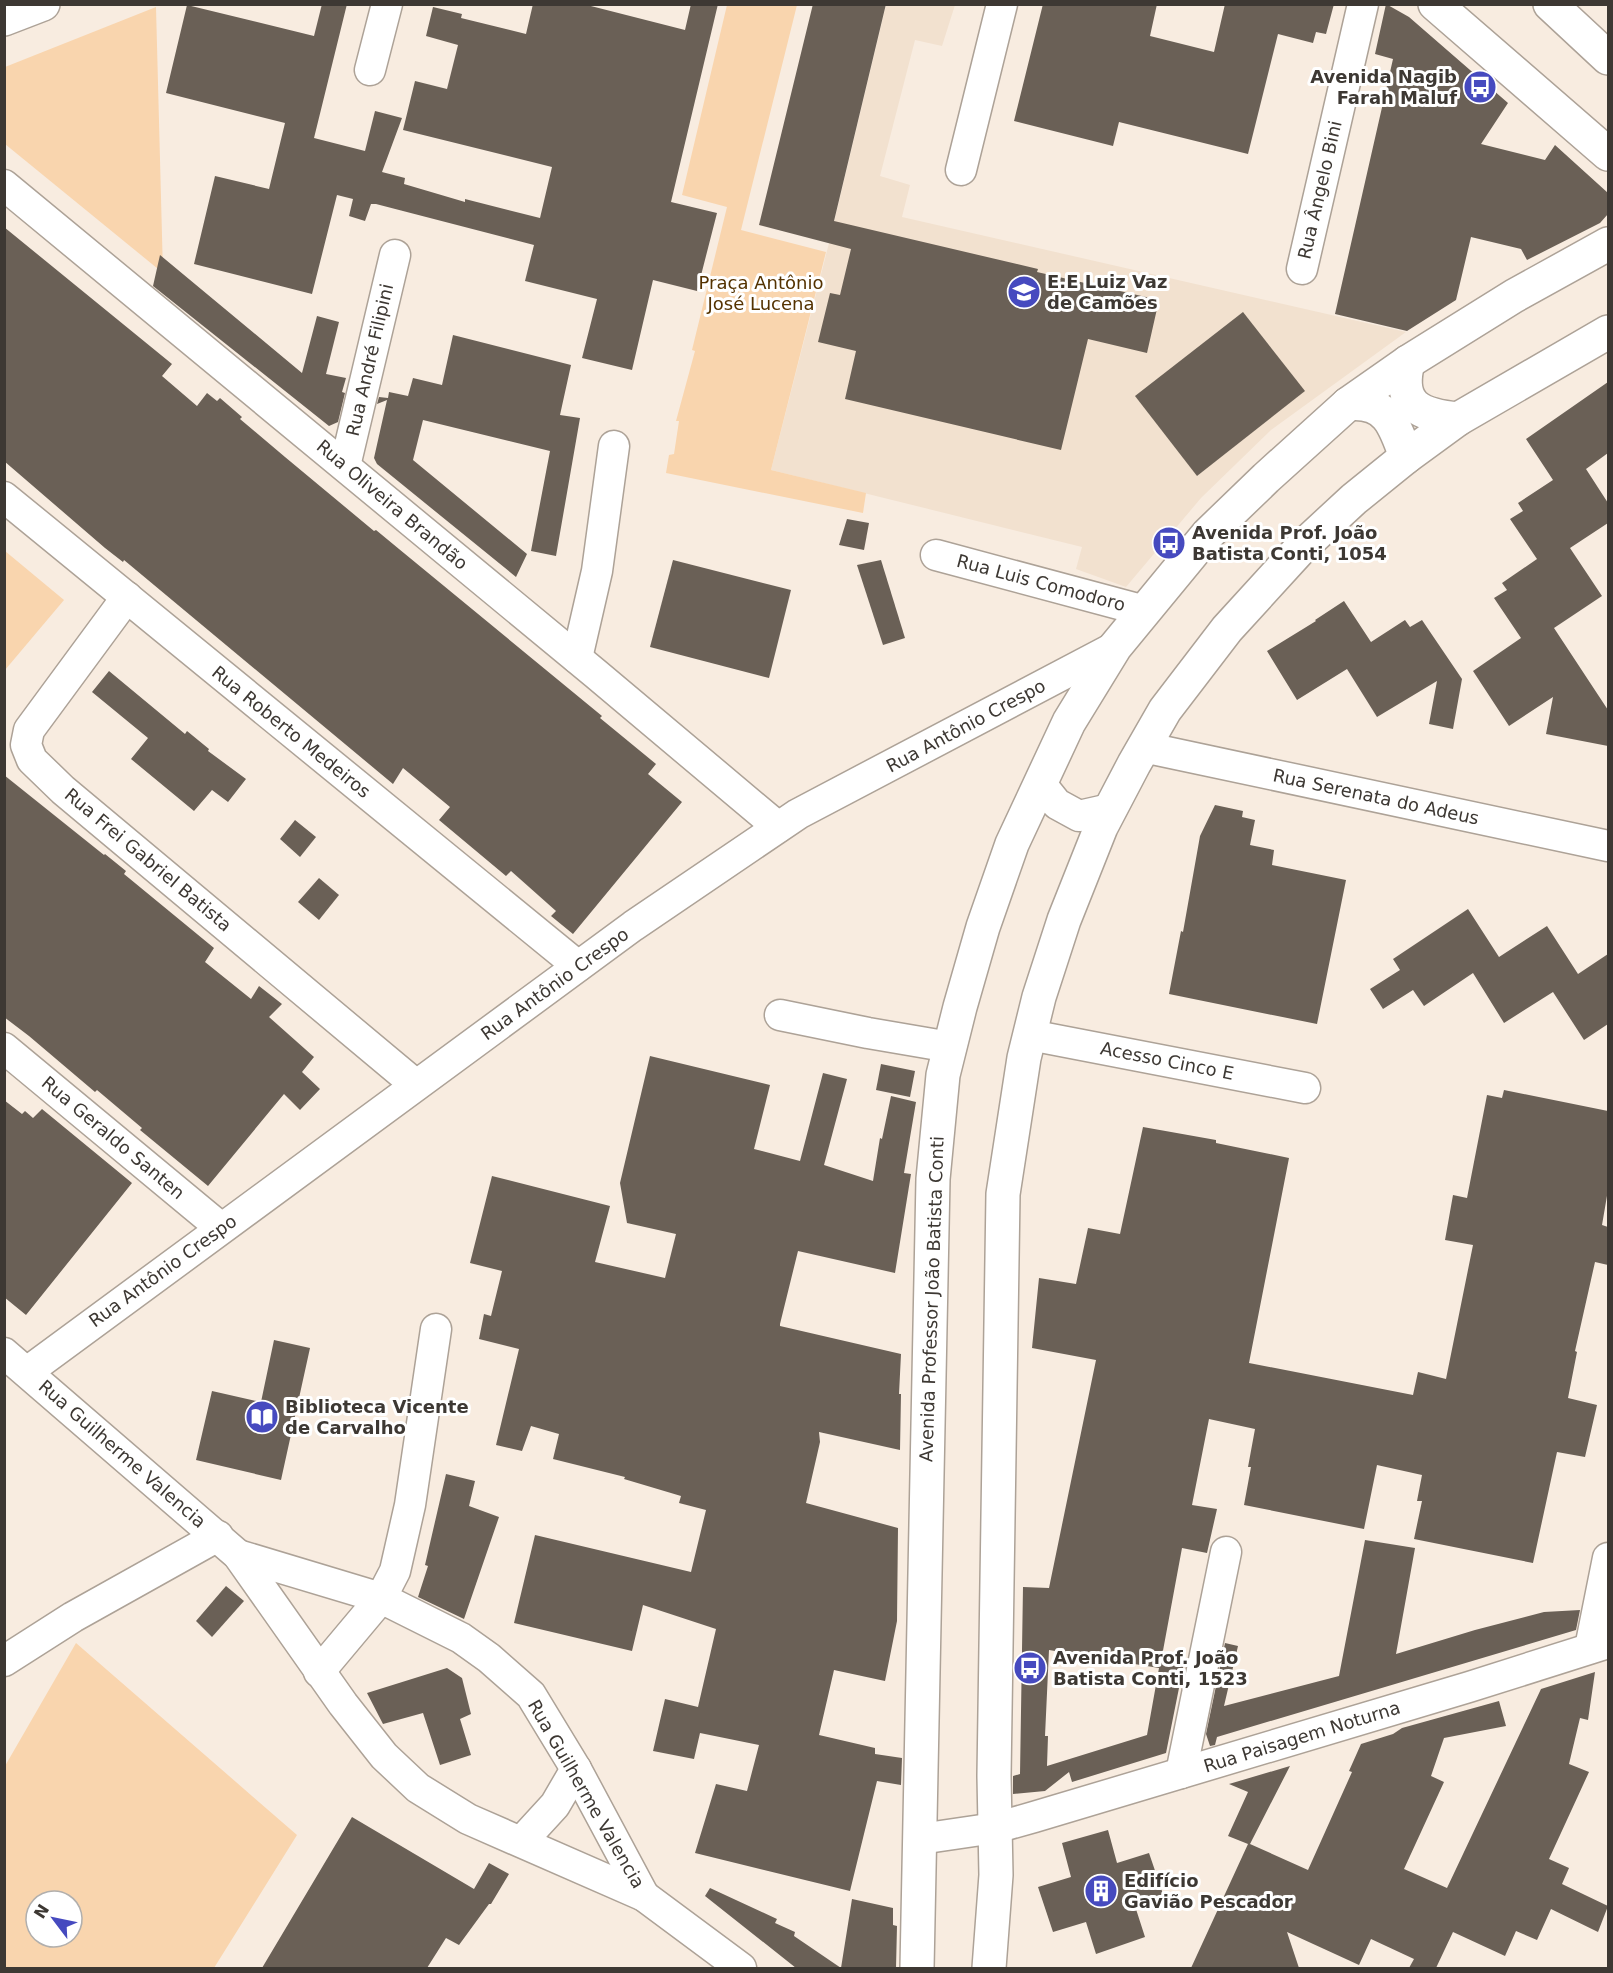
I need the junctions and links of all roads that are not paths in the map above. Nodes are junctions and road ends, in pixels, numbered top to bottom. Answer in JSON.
{"nodes":[{"id":1,"x":43,"y":4,"type":"edge"},
{"id":2,"x":387,"y":4,"type":"edge"},
{"id":3,"x":1002,"y":4,"type":"edge"},
{"id":4,"x":1363,"y":4,"type":"edge"},
{"id":5,"x":1435,"y":4,"type":"edge"},
{"id":6,"x":1550,"y":4,"type":"edge"},
{"id":7,"x":4,"y":19,"type":"edge"},
{"id":8,"x":1608,"y":58,"type":"edge"},
{"id":9,"x":370,"y":70,"type":"dead end"},
{"id":10,"x":1608,"y":154,"type":"edge"},
{"id":11,"x":961,"y":170,"type":"dead end"},
{"id":12,"x":4,"y":185,"type":"edge"},
{"id":13,"x":1608,"y":244,"type":"edge"},
{"id":14,"x":395,"y":255,"type":"dead end"},
{"id":15,"x":1302,"y":269,"type":"dead end"},
{"id":16,"x":1608,"y":332,"type":"edge"},
{"id":17,"x":1408,"y":362,"type":"junction"},
{"id":18,"x":1348,"y":404,"type":"junction"},
{"id":19,"x":1458,"y":419,"type":"junction"},
{"id":20,"x":614,"y":446,"type":"dead end"},
{"id":21,"x":1406,"y":456,"type":"junction"},
{"id":22,"x":345,"y":466,"type":"junction"},
{"id":23,"x":4,"y":497,"type":"edge"},
{"id":24,"x":936,"y":555,"type":"dead end"},
{"id":25,"x":127,"y":597,"type":"junction"},
{"id":26,"x":1145,"y":611,"type":"junction"},
{"id":27,"x":1115,"y":647,"type":"junction"},
{"id":28,"x":577,"y":658,"type":"junction"},
{"id":29,"x":1143,"y":747,"type":"junction"},
{"id":30,"x":1041,"y":784,"type":"junction"},
{"id":31,"x":1110,"y":809,"type":"junction"},
{"id":32,"x":778,"y":827,"type":"junction"},
{"id":33,"x":1608,"y":846,"type":"edge"},
{"id":34,"x":578,"y":966,"type":"junction"},
{"id":35,"x":780,"y":1015,"type":"dead end"},
{"id":36,"x":1030,"y":1035,"type":"junction"},
{"id":37,"x":950,"y":1047,"type":"junction"},
{"id":38,"x":4,"y":1048,"type":"edge"},
{"id":39,"x":416,"y":1085,"type":"junction"},
{"id":40,"x":1305,"y":1088,"type":"dead end"},
{"id":41,"x":221,"y":1228,"type":"junction"},
{"id":42,"x":436,"y":1329,"type":"dead end"},
{"id":43,"x":16,"y":1363,"type":"edge"},
{"id":44,"x":228,"y":1546,"type":"junction"},
{"id":45,"x":1226,"y":1552,"type":"dead end"},
{"id":46,"x":1608,"y":1558,"type":"edge"},
{"id":47,"x":381,"y":1598,"type":"junction"},
{"id":48,"x":1599,"y":1646,"type":"edge"},
{"id":49,"x":4,"y":1660,"type":"edge"},
{"id":50,"x":319,"y":1672,"type":"junction"},
{"id":51,"x":576,"y":1768,"type":"junction"},
{"id":52,"x":1180,"y":1773,"type":"junction"},
{"id":53,"x":995,"y":1828,"type":"junction"},
{"id":54,"x":920,"y":1839,"type":"junction"},
{"id":55,"x":522,"y":1841,"type":"junction"},
{"id":56,"x":645,"y":1896,"type":"junction"},
{"id":57,"x":741,"y":1968,"type":"edge"},
{"id":58,"x":916,"y":1968,"type":"edge"},
{"id":59,"x":989,"y":1968,"type":"edge"}],
"edges":[{"from":1,"to":7,"type":"main road"},
{"from":2,"to":9,"type":"street"},
{"from":3,"to":11,"type":"street"},
{"from":4,"to":15,"type":"street","name":"Rua Ângelo Bini"},
{"from":5,"to":10,"type":"main road"},
{"from":6,"to":8,"type":"main road"},
{"from":12,"to":22,"type":"street","name":"Rua Oliveira Brandão"},
{"from":13,"to":17,"type":"main road","name":"Avenida Professor João Batista Conti"},
{"from":14,"to":22,"type":"street","name":"Rua André Filipini"},
{"from":16,"to":19,"type":"main road"},
{"from":17,"to":18,"type":"main road","name":"Avenida Professor João Batista Conti"},
{"from":17,"to":19,"type":"main road"},
{"from":18,"to":21,"type":"main road"},
{"from":18,"to":26,"type":"main road","name":"Avenida Professor João Batista Conti"},
{"from":19,"to":21,"type":"main road"},
{"from":20,"to":28,"type":"street"},
{"from":21,"to":29,"type":"main road"},
{"from":22,"to":28,"type":"street","name":"Rua Oliveira Brandão"},
{"from":23,"to":25,"type":"street","name":"Rua Roberto Medeiros"},
{"from":24,"to":26,"type":"street","name":"Rua Luis Comodoro"},
{"from":25,"to":34,"type":"street","name":"Rua Roberto Medeiros"},
{"from":25,"to":39,"type":"street","name":"Rua Frei Gabriel Batista"},
{"from":26,"to":27,"type":"main road","name":"Avenida Professor João Batista Conti"},
{"from":27,"to":30,"type":"main road","name":"Avenida Professor João Batista Conti"},
{"from":27,"to":32,"type":"street","name":"Rua Antônio Crespo"},
{"from":28,"to":32,"type":"street","name":"Rua Oliveira Brandão"},
{"from":29,"to":31,"type":"main road"},
{"from":29,"to":33,"type":"street","name":"Rua Serenata do Adeus"},
{"from":30,"to":31,"type":"street"},
{"from":30,"to":37,"type":"main road","name":"Avenida Professor João Batista Conti"},
{"from":31,"to":36,"type":"main road"},
{"from":32,"to":34,"type":"street","name":"Rua Antônio Crespo"},
{"from":34,"to":39,"type":"street","name":"Rua Antônio Crespo"},
{"from":35,"to":37,"type":"street"},
{"from":36,"to":40,"type":"street","name":"Acesso Cinco E"},
{"from":36,"to":53,"type":"main road"},
{"from":37,"to":54,"type":"main road","name":"Avenida Professor João Batista Conti"},
{"from":38,"to":41,"type":"street","name":"Rua Geraldo Santen"},
{"from":39,"to":41,"type":"street","name":"Rua Antônio Crespo"},
{"from":41,"to":43,"type":"street","name":"Rua Antônio Crespo"},
{"from":42,"to":47,"type":"street"},
{"from":43,"to":44,"type":"street","name":"Rua Guilherme Valencia"},
{"from":44,"to":47,"type":"street","name":"Rua Guilherme Valencia"},
{"from":44,"to":49,"type":"street"},
{"from":44,"to":50,"type":"street","name":"Rua Guilherme Valencia"},
{"from":45,"to":52,"type":"street"},
{"from":46,"to":48,"type":"street"},
{"from":47,"to":50,"type":"street"},
{"from":47,"to":51,"type":"street","name":"Rua Guilherme Valencia"},
{"from":48,"to":52,"type":"street","name":"Rua Paisagem Noturna"},
{"from":50,"to":55,"type":"street","name":"Rua Guilherme Valencia"},
{"from":51,"to":55,"type":"street"},
{"from":51,"to":56,"type":"street","name":"Rua Guilherme Valencia"},
{"from":52,"to":53,"type":"street","name":"Rua Paisagem Noturna"},
{"from":53,"to":54,"type":"street"},
{"from":53,"to":59,"type":"main road"},
{"from":54,"to":58,"type":"main road","name":"Avenida Professor João Batista Conti"},
{"from":55,"to":56,"type":"street","name":"Rua Guilherme Valencia"},
{"from":56,"to":57,"type":"street","name":"Rua Guilherme Valencia"}]}
